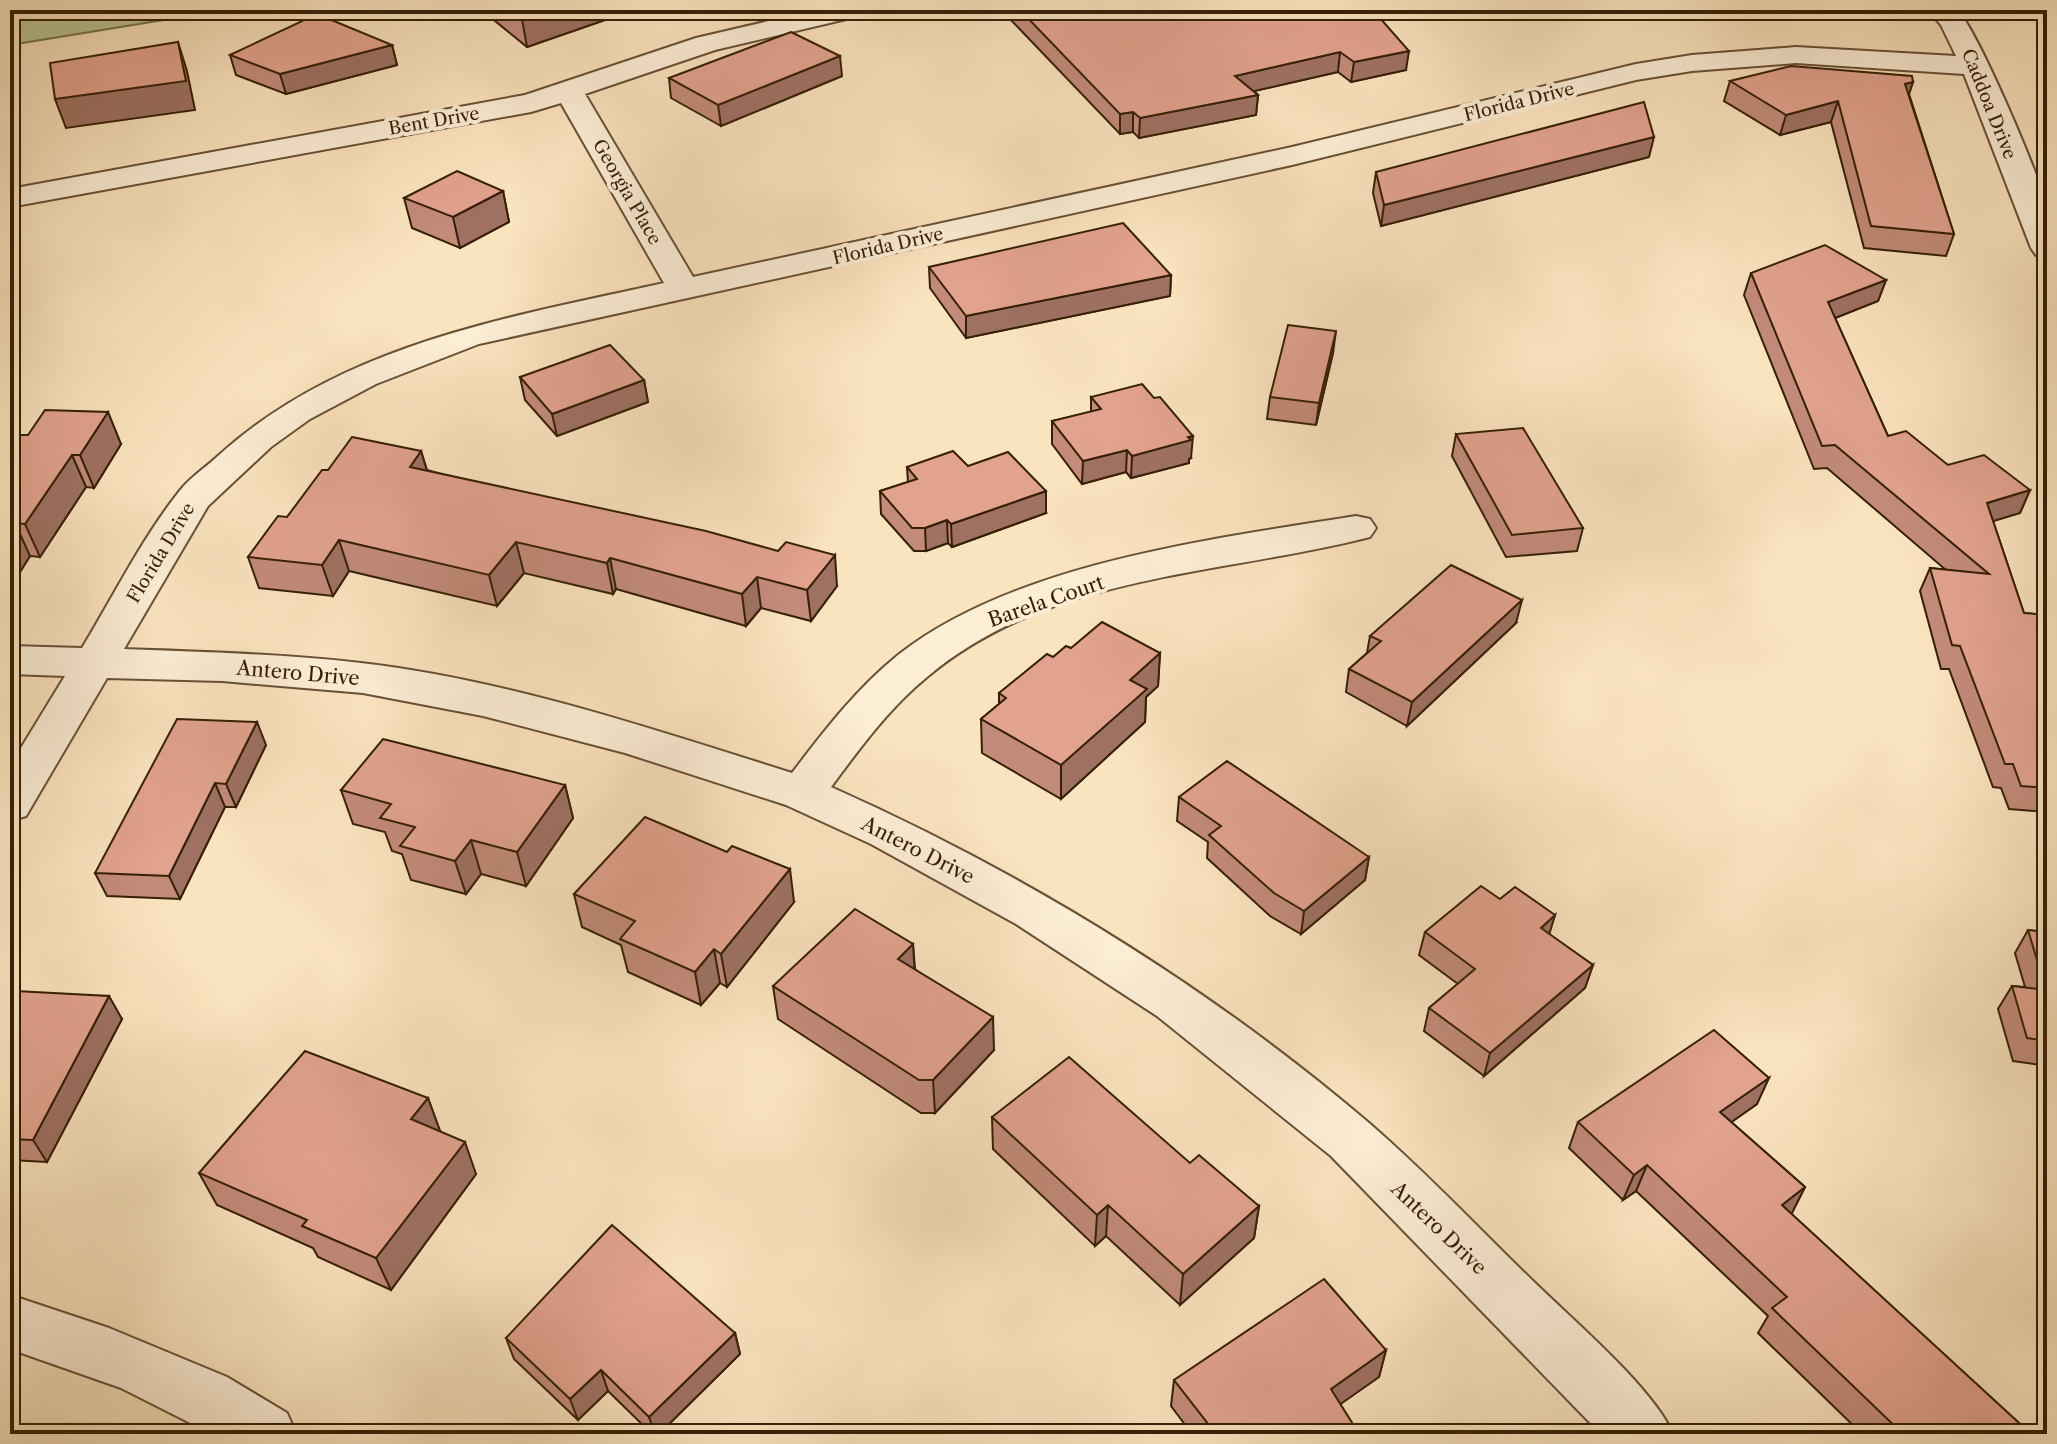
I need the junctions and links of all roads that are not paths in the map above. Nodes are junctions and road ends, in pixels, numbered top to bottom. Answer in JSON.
{"nodes":[{"id":1,"x":850,"y":10,"type":"edge"},
{"id":2,"x":1941,"y":10,"type":"edge"},
{"id":3,"x":1975,"y":66,"type":"junction"},
{"id":4,"x":569,"y":92,"type":"junction"},
{"id":5,"x":10,"y":198,"type":"edge"},
{"id":6,"x":2047,"y":248,"type":"edge"},
{"id":7,"x":685,"y":291,"type":"junction"},
{"id":8,"x":1356,"y":528,"type":"dead end"},
{"id":9,"x":10,"y":660,"type":"edge"},
{"id":10,"x":95,"y":664,"type":"junction"},
{"id":11,"x":802,"y":793,"type":"junction"},
{"id":12,"x":10,"y":804,"type":"edge"},
{"id":13,"x":10,"y":1322,"type":"edge"},
{"id":14,"x":265,"y":1434,"type":"edge"},
{"id":15,"x":1642,"y":1434,"type":"edge"}],
"edges":[{"from":1,"to":4,"type":"street","name":"Bent Drive"},
{"from":2,"to":3,"type":"street","name":"Caddoa Drive"},
{"from":3,"to":6,"type":"street","name":"Caddoa Drive"},
{"from":3,"to":7,"type":"street","name":"Florida Drive"},
{"from":4,"to":5,"type":"street","name":"Bent Drive"},
{"from":4,"to":7,"type":"street","name":"Georgia Place"},
{"from":7,"to":10,"type":"street","name":"Florida Drive"},
{"from":8,"to":11,"type":"street","name":"Barela Court"},
{"from":9,"to":10,"type":"street","name":"Antero Drive"},
{"from":10,"to":11,"type":"street","name":"Antero Drive"},
{"from":10,"to":12,"type":"street","name":"Florida Drive"},
{"from":11,"to":15,"type":"street","name":"Antero Drive"},
{"from":13,"to":14,"type":"street"}]}
